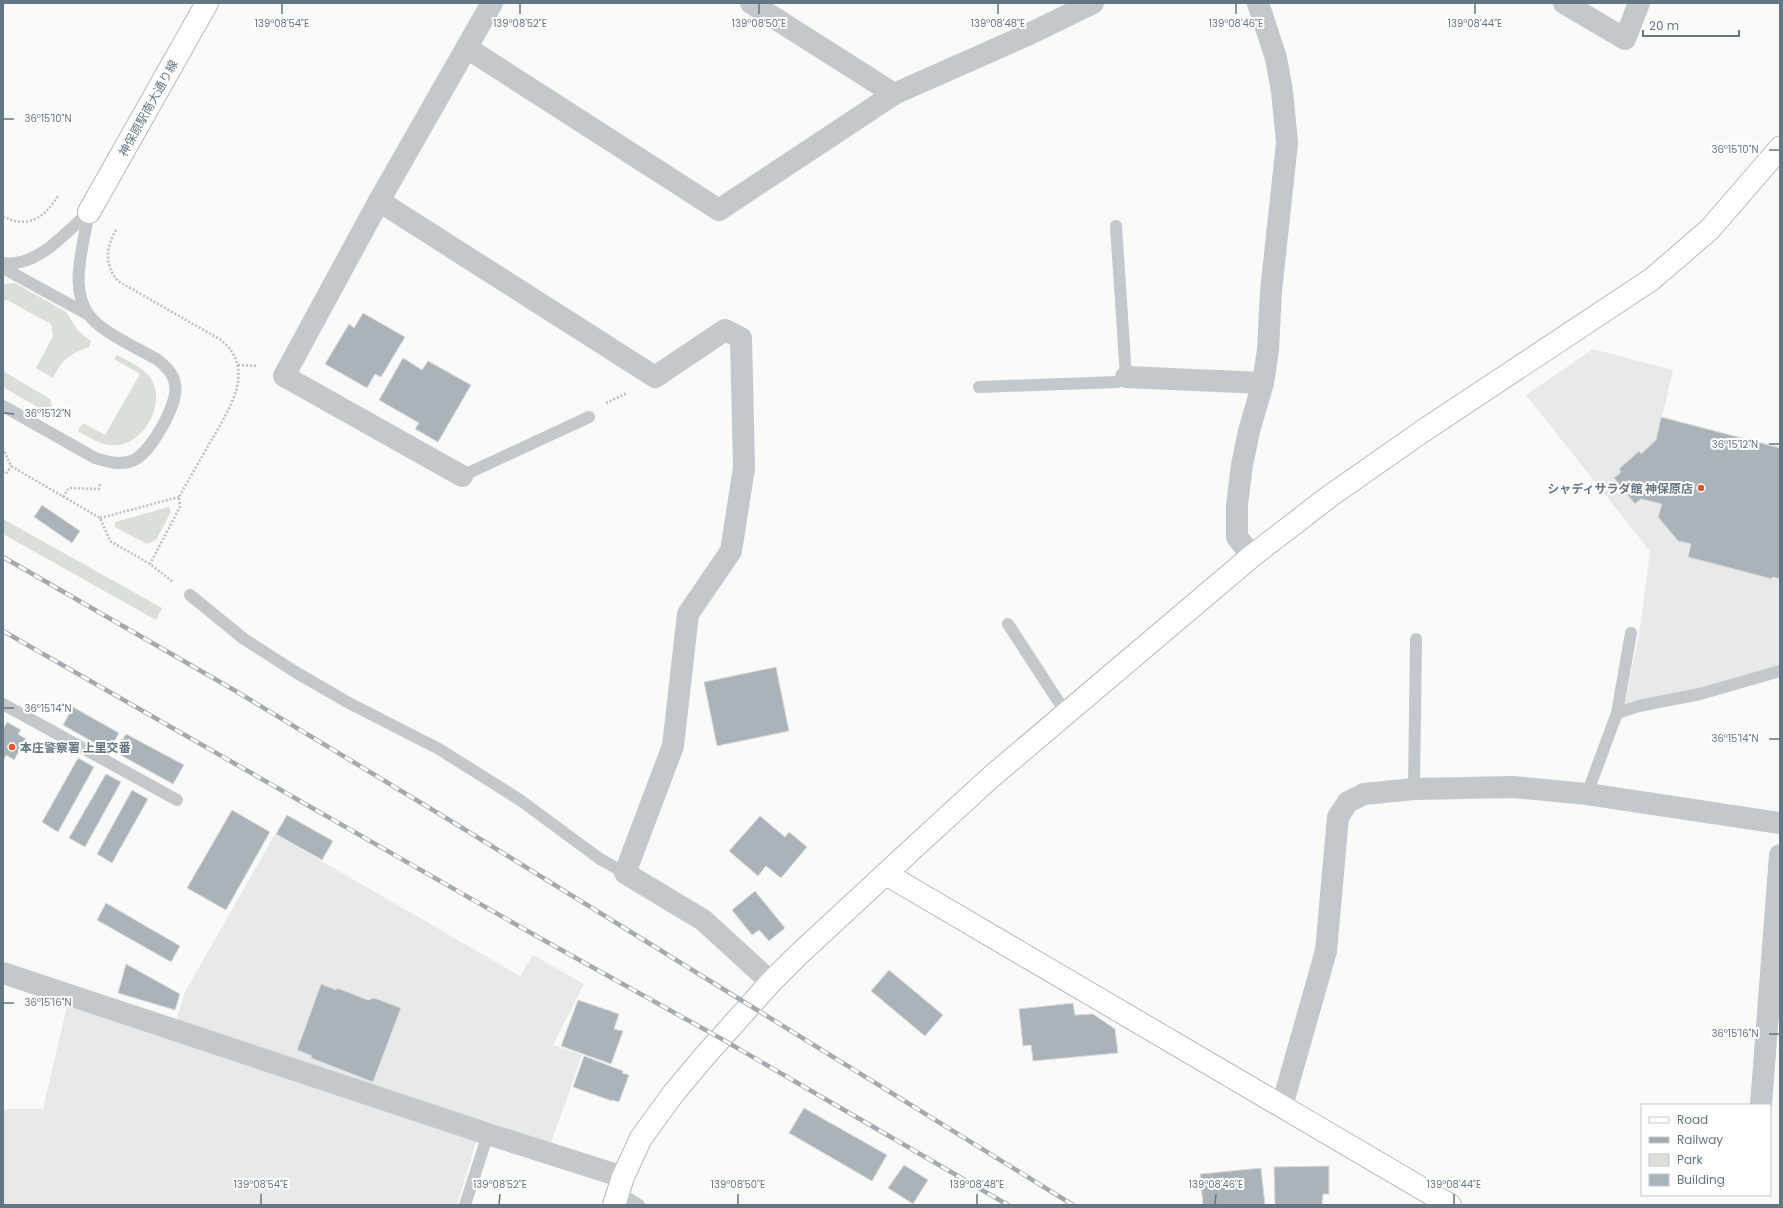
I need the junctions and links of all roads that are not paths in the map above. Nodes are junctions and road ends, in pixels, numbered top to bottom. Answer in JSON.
{"nodes":[{"id":1,"x":207,"y":3,"type":"edge"},
{"id":2,"x":492,"y":3,"type":"edge"},
{"id":3,"x":751,"y":3,"type":"edge"},
{"id":4,"x":1093,"y":3,"type":"edge"},
{"id":5,"x":1258,"y":3,"type":"edge"},
{"id":6,"x":1564,"y":3,"type":"edge"},
{"id":7,"x":1639,"y":3,"type":"edge"},
{"id":8,"x":467,"y":48,"type":"junction"},
{"id":9,"x":894,"y":94,"type":"junction"},
{"id":10,"x":1780,"y":148,"type":"edge"},
{"id":11,"x":379,"y":201,"type":"junction"},
{"id":12,"x":89,"y":212,"type":"junction"},
{"id":13,"x":1116,"y":226,"type":"dead end"},
{"id":14,"x":3,"y":263,"type":"edge"},
{"id":15,"x":3,"y":268,"type":"edge"},
{"id":16,"x":89,"y":316,"type":"junction"},
{"id":17,"x":1126,"y":376,"type":"junction"},
{"id":18,"x":1263,"y":383,"type":"junction"},
{"id":19,"x":979,"y":387,"type":"dead end"},
{"id":20,"x":3,"y":406,"type":"edge"},
{"id":21,"x":589,"y":416,"type":"road end"},
{"id":22,"x":462,"y":476,"type":"joint"},
{"id":23,"x":1252,"y":556,"type":"junction"},
{"id":24,"x":190,"y":595,"type":"dead end"},
{"id":25,"x":1008,"y":624,"type":"dead end"},
{"id":26,"x":1632,"y":633,"type":"dead end"},
{"id":27,"x":1416,"y":639,"type":"dead end"},
{"id":28,"x":1780,"y":671,"type":"edge"},
{"id":29,"x":3,"y":704,"type":"edge"},
{"id":30,"x":1066,"y":713,"type":"junction"},
{"id":31,"x":1617,"y":713,"type":"junction"},
{"id":32,"x":1414,"y":790,"type":"junction"},
{"id":33,"x":1587,"y":794,"type":"junction"},
{"id":34,"x":176,"y":800,"type":"dead end"},
{"id":35,"x":1780,"y":823,"type":"edge"},
{"id":36,"x":1780,"y":855,"type":"edge"},
{"id":37,"x":626,"y":873,"type":"junction"},
{"id":38,"x":886,"y":874,"type":"junction"},
{"id":39,"x":3,"y":972,"type":"edge"},
{"id":40,"x":771,"y":982,"type":"junction"},
{"id":41,"x":1761,"y":1104,"type":"edge"},
{"id":42,"x":1282,"y":1106,"type":"junction"},
{"id":43,"x":488,"y":1134,"type":"junction"},
{"id":44,"x":618,"y":1191,"type":"edge"},
{"id":45,"x":466,"y":1205,"type":"edge"},
{"id":46,"x":639,"y":1205,"type":"edge"},
{"id":47,"x":1450,"y":1205,"type":"edge"}],
"edges":[{"from":1,"to":12,"type":"street","name":"神保原駅南大通り線"},
{"from":2,"to":8,"type":"street"},
{"from":3,"to":9,"type":"street"},
{"from":4,"to":9,"type":"street"},
{"from":5,"to":18,"type":"street"},
{"from":6,"to":7,"type":"street"},
{"from":8,"to":9,"type":"street"},
{"from":8,"to":11,"type":"street"},
{"from":10,"to":23,"type":"street"},
{"from":11,"to":22,"type":"street"},
{"from":11,"to":37,"type":"street"},
{"from":12,"to":14,"type":"lane"},
{"from":12,"to":16,"type":"lane"},
{"from":13,"to":17,"type":"lane"},
{"from":15,"to":16,"type":"lane"},
{"from":16,"to":20,"type":"lane"},
{"from":17,"to":18,"type":"street"},
{"from":17,"to":19,"type":"lane"},
{"from":18,"to":23,"type":"street"},
{"from":21,"to":22,"type":"lane"},
{"from":23,"to":30,"type":"street"},
{"from":24,"to":37,"type":"lane"},
{"from":25,"to":30,"type":"lane"},
{"from":26,"to":31,"type":"lane"},
{"from":27,"to":32,"type":"lane"},
{"from":28,"to":31,"type":"lane"},
{"from":29,"to":34,"type":"lane"},
{"from":30,"to":38,"type":"street"},
{"from":31,"to":33,"type":"lane"},
{"from":32,"to":33,"type":"street"},
{"from":32,"to":42,"type":"street"},
{"from":33,"to":35,"type":"street"},
{"from":36,"to":41,"type":"street"},
{"from":37,"to":40,"type":"street"},
{"from":38,"to":40,"type":"street"},
{"from":38,"to":42,"type":"street"},
{"from":39,"to":43,"type":"street"},
{"from":40,"to":44,"type":"street"},
{"from":42,"to":47,"type":"street"},
{"from":43,"to":44,"type":"street"},
{"from":43,"to":45,"type":"lane"},
{"from":44,"to":46,"type":"lane"}]}
